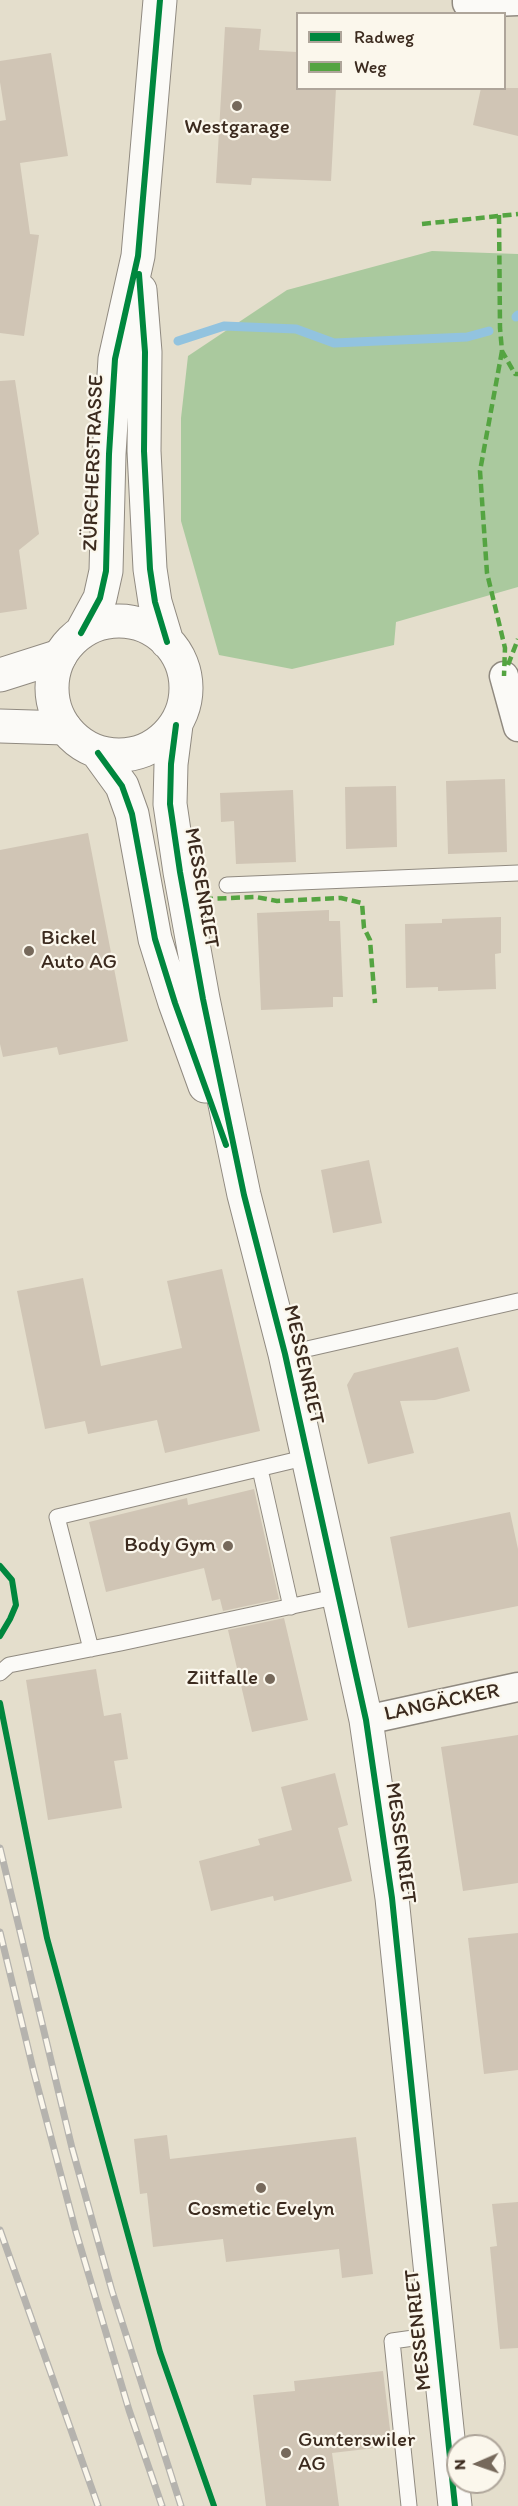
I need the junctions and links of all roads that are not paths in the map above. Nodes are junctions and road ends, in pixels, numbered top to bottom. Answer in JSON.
{"nodes":[{"id":1,"x":160,"y":0,"type":"edge"},
{"id":2,"x":518,"y":1,"type":"edge"},
{"id":3,"x":466,"y":5,"type":"edge"},
{"id":4,"x":138,"y":256,"type":"junction"},
{"id":5,"x":167,"y":642,"type":"junction"},
{"id":6,"x":71,"y":644,"type":"junction"},
{"id":7,"x":0,"y":675,"type":"edge"},
{"id":8,"x":504,"y":676,"type":"dead end"},
{"id":9,"x":176,"y":725,"type":"junction"},
{"id":10,"x":0,"y":726,"type":"edge"},
{"id":11,"x":518,"y":727,"type":"edge"},
{"id":12,"x":65,"y":728,"type":"junction"},
{"id":13,"x":98,"y":753,"type":"junction"},
{"id":14,"x":518,"y":873,"type":"edge"},
{"id":15,"x":227,"y":885,"type":"dead end"},
{"id":16,"x":195,"y":1020,"type":"junction"},
{"id":17,"x":518,"y":1301,"type":"edge"},
{"id":18,"x":285,"y":1354,"type":"junction"},
{"id":19,"x":308,"y":1458,"type":"junction"},
{"id":20,"x":260,"y":1469,"type":"junction"},
{"id":21,"x":339,"y":1596,"type":"junction"},
{"id":22,"x":291,"y":1607,"type":"junction"},
{"id":23,"x":91,"y":1649,"type":"junction"},
{"id":24,"x":0,"y":1673,"type":"edge"},
{"id":25,"x":518,"y":1687,"type":"edge"},
{"id":26,"x":366,"y":1720,"type":"junction"},
{"id":27,"x":435,"y":2336,"type":"junction"},
{"id":28,"x":409,"y":2506,"type":"edge"},
{"id":29,"x":454,"y":2506,"type":"edge"}],
"edges":[{"from":1,"to":4,"type":"main road","name":"ZÜRCHERSTRASSE"},
{"from":2,"to":3,"type":"street"},
{"from":4,"to":5,"type":"main road","name":"ZÜRCHERSTRASSE"},
{"from":4,"to":6,"type":"main road","name":"ZÜRCHERSTRASSE"},
{"from":5,"to":6,"type":"main road","name":"MESSENRIET"},
{"from":5,"to":9,"type":"main road","name":"MESSENRIET"},
{"from":6,"to":7,"type":"main road"},
{"from":6,"to":12,"type":"main road","name":"MESSENRIET"},
{"from":8,"to":11,"type":"street"},
{"from":9,"to":13,"type":"main road","name":"MESSENRIET"},
{"from":9,"to":16,"type":"main road","name":"MESSENRIET"},
{"from":10,"to":12,"type":"main road"},
{"from":12,"to":13,"type":"main road","name":"MESSENRIET"},
{"from":13,"to":16,"type":"main road","name":"MESSENRIET"},
{"from":14,"to":15,"type":"lane"},
{"from":16,"to":18,"type":"main road","name":"MESSENRIET"},
{"from":17,"to":18,"type":"lane"},
{"from":18,"to":19,"type":"main road","name":"MESSENRIET"},
{"from":19,"to":20,"type":"lane"},
{"from":19,"to":21,"type":"main road","name":"MESSENRIET"},
{"from":20,"to":22,"type":"lane"},
{"from":20,"to":23,"type":"lane"},
{"from":21,"to":22,"type":"lane"},
{"from":21,"to":26,"type":"main road","name":"MESSENRIET"},
{"from":22,"to":23,"type":"lane"},
{"from":23,"to":24,"type":"lane"},
{"from":25,"to":26,"type":"street","name":"LANGÄCKER"},
{"from":26,"to":27,"type":"main road","name":"MESSENRIET"},
{"from":27,"to":28,"type":"lane"},
{"from":27,"to":29,"type":"main road","name":"MESSENRIET"}]}
